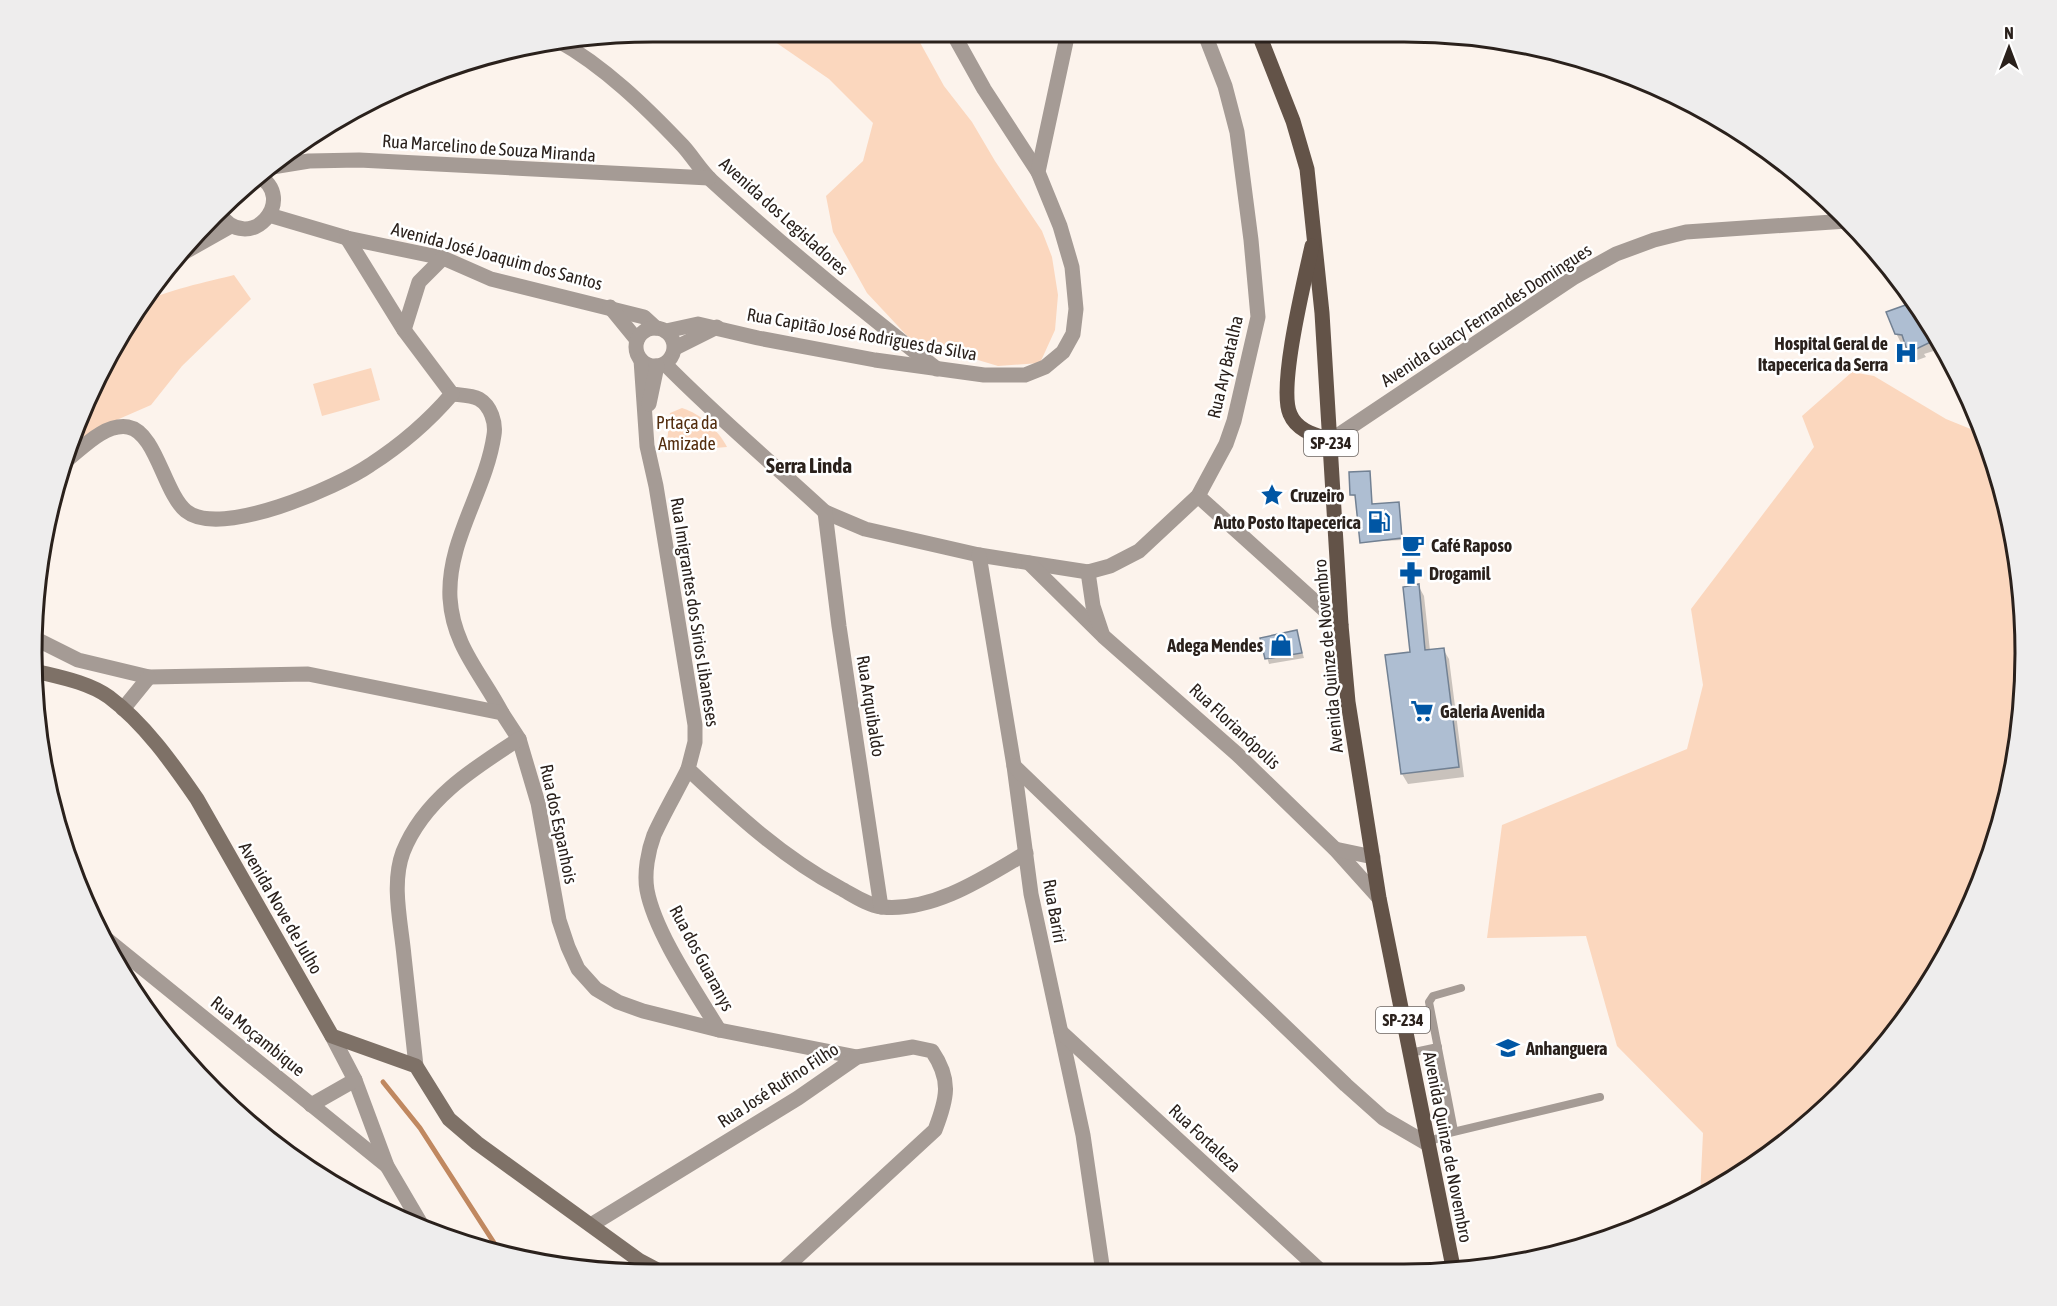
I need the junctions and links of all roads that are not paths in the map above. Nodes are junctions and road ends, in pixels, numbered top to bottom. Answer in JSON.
{"nodes":[{"id":1,"x":958,"y":42,"type":"edge"},
{"id":2,"x":1066,"y":42,"type":"edge"},
{"id":3,"x":1208,"y":42,"type":"edge"},
{"id":4,"x":1262,"y":42,"type":"edge"},
{"id":5,"x":570,"y":48,"type":"edge"},
{"id":6,"x":286,"y":165,"type":"edge"},
{"id":7,"x":1038,"y":172,"type":"junction"},
{"id":8,"x":709,"y":178,"type":"junction"},
{"id":9,"x":265,"y":181,"type":"edge"},
{"id":10,"x":269,"y":215,"type":"junction"},
{"id":11,"x":224,"y":218,"type":"edge"},
{"id":12,"x":1837,"y":222,"type":"edge"},
{"id":13,"x":231,"y":226,"type":"junction"},
{"id":14,"x":1315,"y":231,"type":"junction"},
{"id":15,"x":347,"y":237,"type":"junction"},
{"id":16,"x":200,"y":243,"type":"edge"},
{"id":17,"x":443,"y":258,"type":"junction"},
{"id":18,"x":610,"y":307,"type":"junction"},
{"id":19,"x":717,"y":327,"type":"junction"},
{"id":20,"x":404,"y":330,"type":"junction"},
{"id":21,"x":661,"y":330,"type":"junction"},
{"id":22,"x":637,"y":340,"type":"junction"},
{"id":23,"x":667,"y":358,"type":"junction"},
{"id":24,"x":640,"y":360,"type":"junction"},
{"id":25,"x":937,"y":369,"type":"junction"},
{"id":26,"x":452,"y":394,"type":"junction"},
{"id":27,"x":644,"y":424,"type":"junction"},
{"id":28,"x":1331,"y":440,"type":"junction"},
{"id":29,"x":75,"y":454,"type":"edge"},
{"id":30,"x":1198,"y":496,"type":"junction"},
{"id":31,"x":825,"y":512,"type":"junction"},
{"id":32,"x":979,"y":555,"type":"junction"},
{"id":33,"x":1029,"y":563,"type":"junction"},
{"id":34,"x":1088,"y":572,"type":"junction"},
{"id":35,"x":1341,"y":625,"type":"junction"},
{"id":36,"x":1103,"y":636,"type":"junction"},
{"id":37,"x":42,"y":642,"type":"edge"},
{"id":38,"x":78,"y":660,"type":"junction"},
{"id":39,"x":42,"y":673,"type":"edge"},
{"id":40,"x":149,"y":677,"type":"junction"},
{"id":41,"x":69,"y":680,"type":"junction"},
{"id":42,"x":123,"y":709,"type":"junction"},
{"id":43,"x":502,"y":713,"type":"junction"},
{"id":44,"x":519,"y":739,"type":"junction"},
{"id":45,"x":1014,"y":766,"type":"junction"},
{"id":46,"x":688,"y":769,"type":"junction"},
{"id":47,"x":1335,"y":849,"type":"junction"},
{"id":48,"x":1026,"y":854,"type":"junction"},
{"id":49,"x":1373,"y":856,"type":"junction"},
{"id":50,"x":1379,"y":898,"type":"junction"},
{"id":51,"x":880,"y":907,"type":"junction"},
{"id":52,"x":119,"y":949,"type":"edge"},
{"id":53,"x":1461,"y":988,"type":"dead end"},
{"id":54,"x":719,"y":1030,"type":"junction"},
{"id":55,"x":1061,"y":1032,"type":"junction"},
{"id":56,"x":332,"y":1036,"type":"junction"},
{"id":57,"x":1438,"y":1047,"type":"junction"},
{"id":58,"x":1410,"y":1053,"type":"junction"},
{"id":59,"x":856,"y":1057,"type":"junction"},
{"id":60,"x":416,"y":1066,"type":"junction"},
{"id":61,"x":355,"y":1080,"type":"junction"},
{"id":62,"x":1600,"y":1097,"type":"dead end"},
{"id":63,"x":311,"y":1105,"type":"junction"},
{"id":64,"x":1454,"y":1131,"type":"junction"},
{"id":65,"x":1426,"y":1143,"type":"junction"},
{"id":66,"x":387,"y":1166,"type":"junction"},
{"id":67,"x":416,"y":1216,"type":"edge"},
{"id":68,"x":591,"y":1225,"type":"junction"},
{"id":69,"x":1452,"y":1262,"type":"edge"},
{"id":70,"x":633,"y":1264,"type":"edge"},
{"id":71,"x":790,"y":1264,"type":"edge"},
{"id":72,"x":1102,"y":1264,"type":"edge"},
{"id":73,"x":1313,"y":1264,"type":"edge"}],
"edges":[{"from":1,"to":7,"type":"street","name":"Rua Capitão José Rodrigues da Silva"},
{"from":2,"to":7,"type":"street"},
{"from":3,"to":30,"type":"street","name":"Rua Ary Batalha"},
{"from":4,"to":14,"type":"main road","name":"Avenida Quinze de Novembro","number":"SP-234"},
{"from":5,"to":8,"type":"street","name":"Avenida dos Legisladores"},
{"from":6,"to":8,"type":"street","name":"Rua Marcelino de Souza Miranda"},
{"from":7,"to":25,"type":"street","name":"Rua Capitão José Rodrigues da Silva"},
{"from":8,"to":25,"type":"street","name":"Avenida dos Legisladores"},
{"from":9,"to":10,"type":"street"},
{"from":10,"to":13,"type":"street"},
{"from":10,"to":15,"type":"street","name":"Avenida José Joaquim dos Santos"},
{"from":11,"to":13,"type":"street"},
{"from":12,"to":28,"type":"street","name":"Avenida Guacy Fernandes Domingues"},
{"from":13,"to":16,"type":"street"},
{"from":14,"to":28,"type":"main road","name":"Avenida Quinze de Novembro","number":"SP-234"},
{"from":14,"to":28,"type":"main road"},
{"from":15,"to":17,"type":"street","name":"Avenida José Joaquim dos Santos"},
{"from":15,"to":20,"type":"street"},
{"from":17,"to":18,"type":"street","name":"Avenida José Joaquim dos Santos"},
{"from":17,"to":20,"type":"street"},
{"from":18,"to":21,"type":"street","name":"Avenida José Joaquim dos Santos"},
{"from":18,"to":22,"type":"street","name":"Avenida José Joaquim dos Santos"},
{"from":19,"to":21,"type":"street","name":"Rua Capitão José Rodrigues da Silva"},
{"from":19,"to":23,"type":"street"},
{"from":19,"to":25,"type":"street","name":"Rua Capitão José Rodrigues da Silva"},
{"from":20,"to":26,"type":"street"},
{"from":21,"to":22,"type":"street"},
{"from":21,"to":23,"type":"street"},
{"from":22,"to":24,"type":"street"},
{"from":23,"to":24,"type":"street"},
{"from":23,"to":27,"type":"street","name":"Rua Imigrantes dos Sirios Libaneses"},
{"from":23,"to":31,"type":"street"},
{"from":24,"to":27,"type":"street","name":"Rua Imigrantes dos Sirios Libaneses"},
{"from":26,"to":29,"type":"street"},
{"from":26,"to":43,"type":"street","name":"Rua dos Espanhois"},
{"from":27,"to":46,"type":"street","name":"Rua Imigrantes dos Sirios Libaneses"},
{"from":28,"to":35,"type":"main road","name":"Avenida Quinze de Novembro","number":"SP-234"},
{"from":30,"to":34,"type":"street","name":"Rua Ary Batalha"},
{"from":30,"to":35,"type":"street"},
{"from":31,"to":32,"type":"street"},
{"from":31,"to":51,"type":"street","name":"Rua Arquibaldo"},
{"from":32,"to":33,"type":"street"},
{"from":32,"to":45,"type":"street","name":"Rua Bariri"},
{"from":33,"to":34,"type":"street"},
{"from":33,"to":36,"type":"street","name":"Rua Florianópolis"},
{"from":34,"to":36,"type":"street"},
{"from":35,"to":49,"type":"main road","name":"Avenida Quinze de Novembro","number":"SP-234"},
{"from":36,"to":47,"type":"street","name":"Rua Florianópolis"},
{"from":37,"to":38,"type":"street"},
{"from":38,"to":40,"type":"street"},
{"from":38,"to":41,"type":"street"},
{"from":39,"to":41,"type":"main road","name":"Avenida Nove de Julho"},
{"from":40,"to":42,"type":"street"},
{"from":40,"to":43,"type":"street"},
{"from":41,"to":42,"type":"main road","name":"Avenida Nove de Julho"},
{"from":42,"to":56,"type":"main road","name":"Avenida Nove de Julho"},
{"from":43,"to":44,"type":"street","name":"Rua dos Espanhois"},
{"from":44,"to":54,"type":"street","name":"Rua dos Espanhois"},
{"from":44,"to":60,"type":"street"},
{"from":45,"to":48,"type":"street","name":"Rua Bariri"},
{"from":45,"to":65,"type":"street"},
{"from":46,"to":51,"type":"street"},
{"from":46,"to":54,"type":"street","name":"Rua dos Guaranys"},
{"from":47,"to":49,"type":"street"},
{"from":47,"to":50,"type":"street","name":"Rua Florianópolis"},
{"from":48,"to":51,"type":"street"},
{"from":48,"to":55,"type":"street","name":"Rua Bariri"},
{"from":49,"to":50,"type":"main road","name":"Avenida Quinze de Novembro","number":"SP-234"},
{"from":50,"to":58,"type":"main road","name":"Avenida Quinze de Novembro","number":"SP-234"},
{"from":52,"to":63,"type":"street","name":"Rua Moçambique"},
{"from":53,"to":57,"type":"lane"},
{"from":54,"to":59,"type":"street","name":"Rua dos Espanhois"},
{"from":55,"to":72,"type":"street","name":"Rua Bariri"},
{"from":55,"to":73,"type":"street","name":"Rua Fortaleza"},
{"from":56,"to":60,"type":"main road"},
{"from":56,"to":61,"type":"street","name":"Avenida Nove de Julho"},
{"from":57,"to":58,"type":"lane"},
{"from":57,"to":64,"type":"lane"},
{"from":58,"to":65,"type":"main road","name":"Avenida Quinze de Novembro","number":"SP-234"},
{"from":59,"to":68,"type":"street","name":"Rua José Rufino Filho"},
{"from":59,"to":71,"type":"street","name":"Rua José Rufino Filho"},
{"from":60,"to":68,"type":"main road"},
{"from":61,"to":63,"type":"street"},
{"from":61,"to":66,"type":"street","name":"Avenida Nove de Julho"},
{"from":62,"to":64,"type":"lane"},
{"from":63,"to":66,"type":"street","name":"Rua Moçambique"},
{"from":64,"to":65,"type":"lane"},
{"from":65,"to":69,"type":"main road","name":"Avenida Quinze de Novembro","number":"SP-234"},
{"from":66,"to":67,"type":"street","name":"Avenida Nove de Julho"},
{"from":68,"to":70,"type":"main road"}]}
